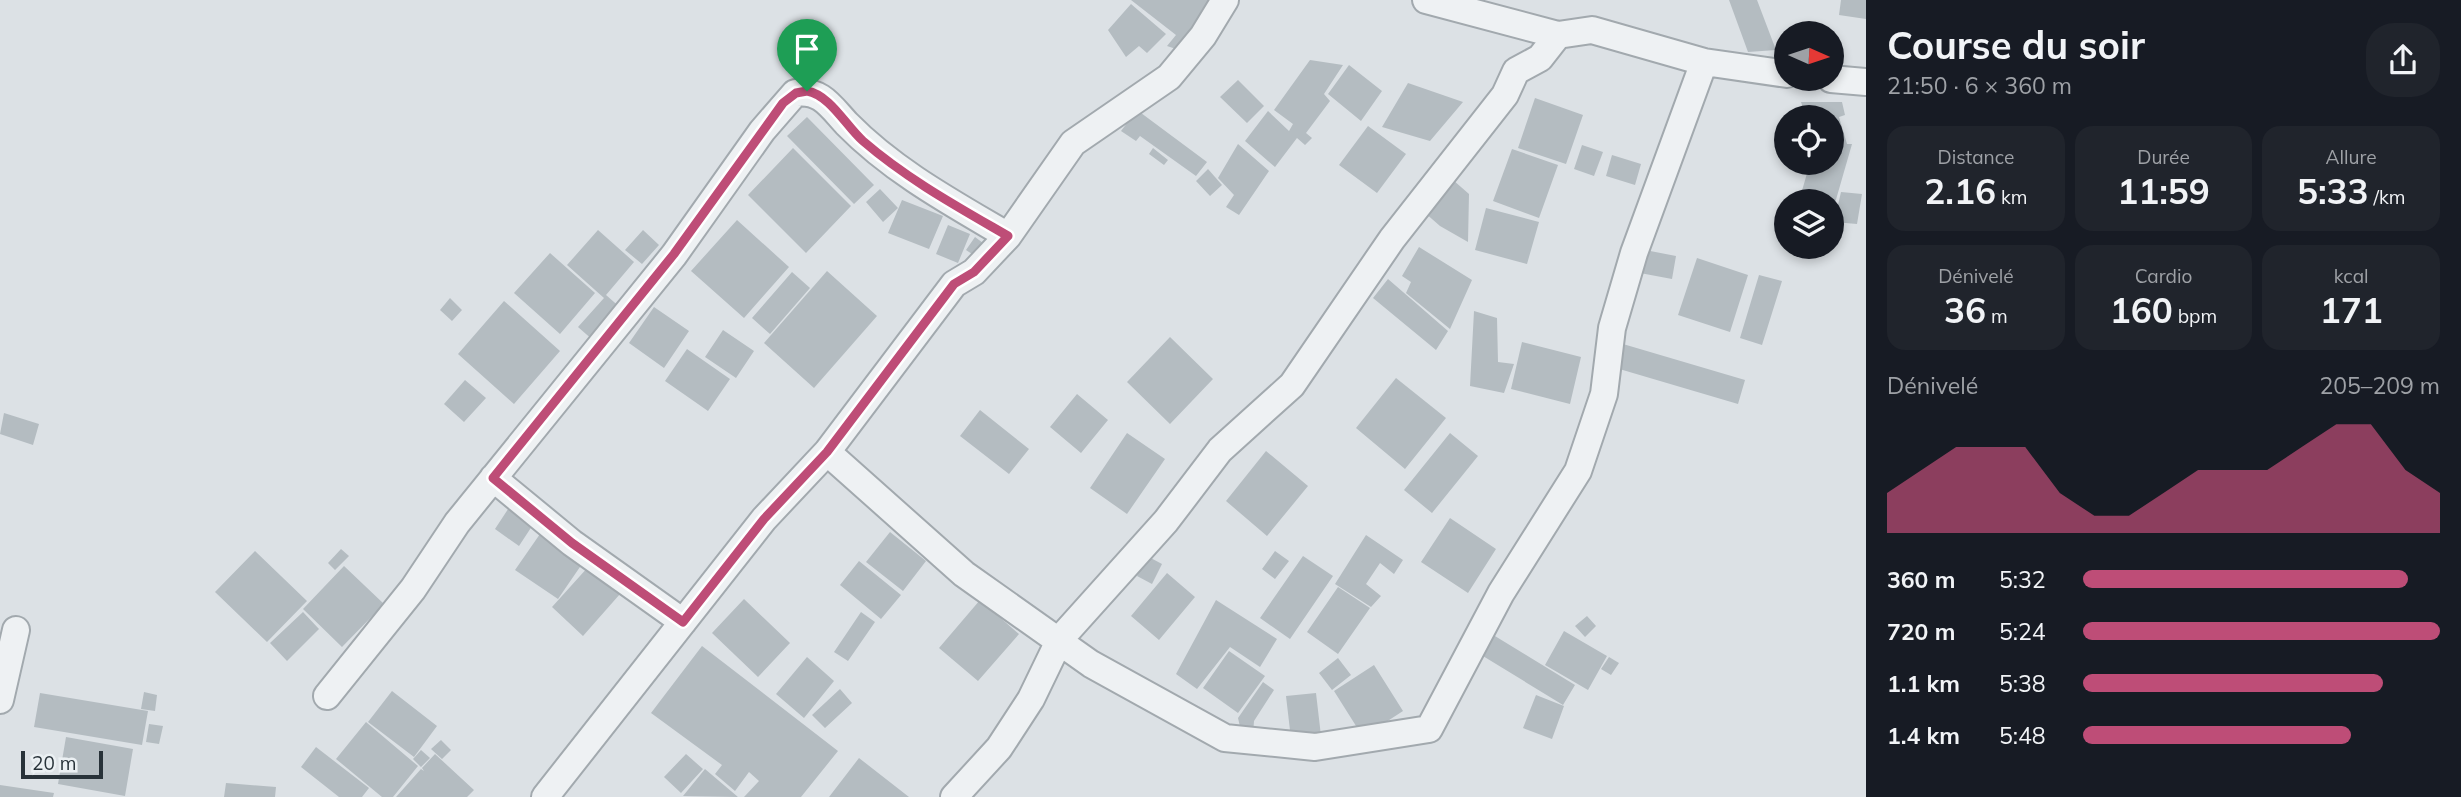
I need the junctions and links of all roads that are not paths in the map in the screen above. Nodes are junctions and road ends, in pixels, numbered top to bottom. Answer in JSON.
{"nodes":[{"id":1,"x":1225,"y":0,"type":"edge"},
{"id":2,"x":1426,"y":0,"type":"edge"},
{"id":3,"x":1558,"y":35,"type":"junction"},
{"id":4,"x":1704,"y":62,"type":"junction"},
{"id":5,"x":1774,"y":72,"type":"edge"},
{"id":6,"x":1844,"y":80,"type":"edge"},
{"id":7,"x":1866,"y":82,"type":"edge"},
{"id":8,"x":1008,"y":236,"type":"junction"},
{"id":9,"x":827,"y":452,"type":"junction"},
{"id":10,"x":493,"y":478,"type":"junction"},
{"id":11,"x":683,"y":622,"type":"junction"},
{"id":12,"x":16,"y":630,"type":"dead end"},
{"id":13,"x":1060,"y":639,"type":"junction"},
{"id":14,"x":327,"y":696,"type":"dead end"},
{"id":15,"x":0,"y":700,"type":"edge"},
{"id":16,"x":545,"y":797,"type":"edge"},
{"id":17,"x":954,"y":797,"type":"edge"}],
"edges":[{"from":1,"to":8,"type":"street"},
{"from":2,"to":3,"type":"street"},
{"from":3,"to":4,"type":"street"},
{"from":3,"to":13,"type":"street"},
{"from":4,"to":5,"type":"street"},
{"from":4,"to":13,"type":"street"},
{"from":6,"to":7,"type":"street"},
{"from":8,"to":9,"type":"street"},
{"from":8,"to":10,"type":"street"},
{"from":9,"to":11,"type":"street"},
{"from":9,"to":13,"type":"street"},
{"from":10,"to":11,"type":"street"},
{"from":10,"to":14,"type":"street"},
{"from":11,"to":16,"type":"street"},
{"from":12,"to":15,"type":"street"},
{"from":13,"to":17,"type":"street"}]}
